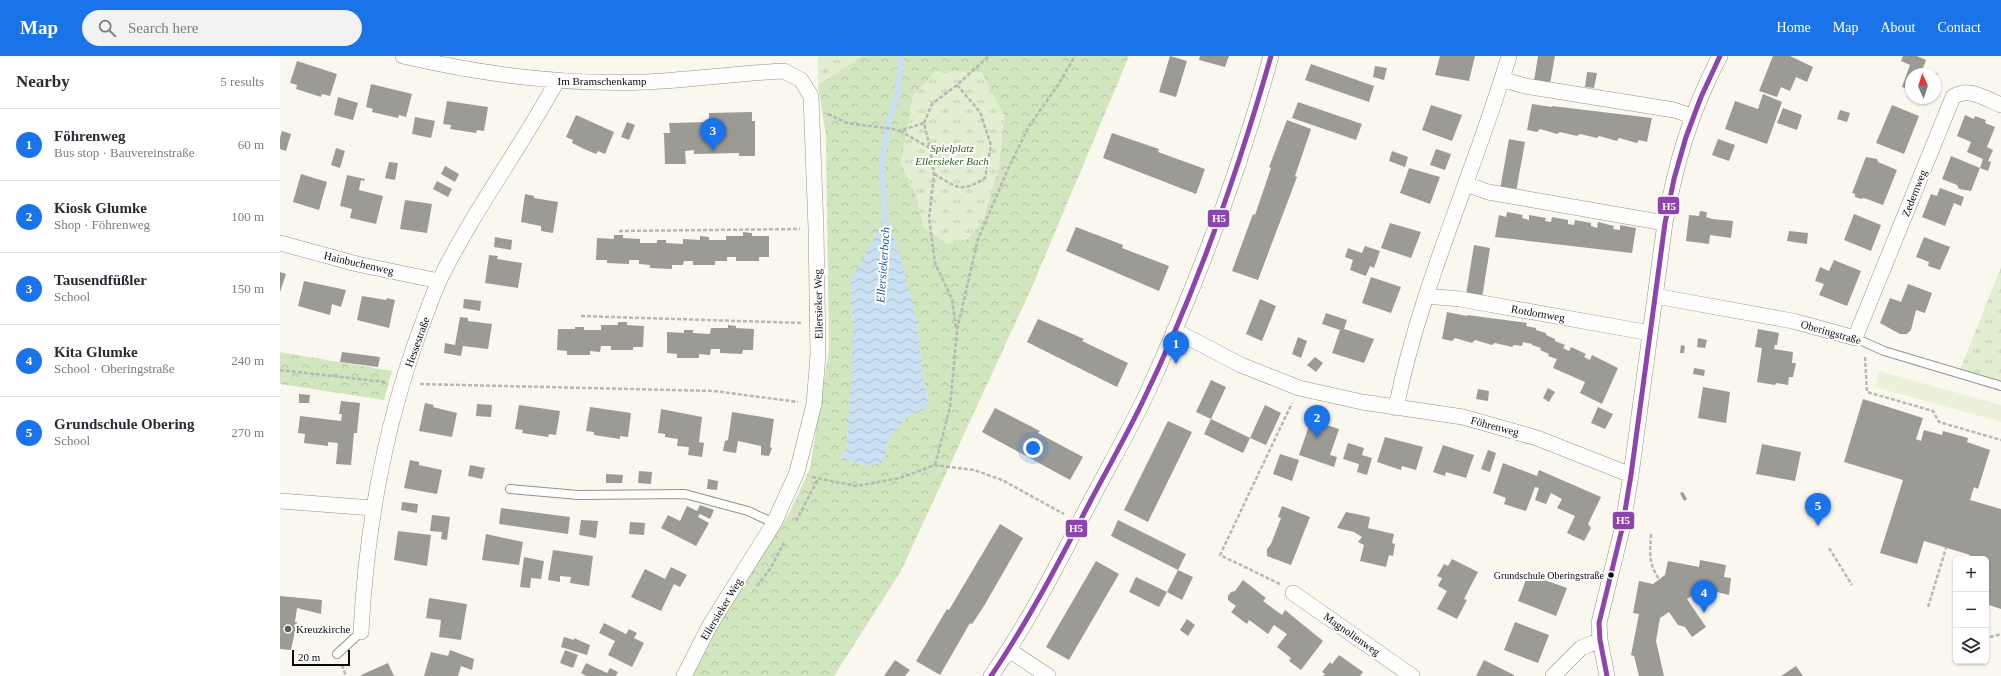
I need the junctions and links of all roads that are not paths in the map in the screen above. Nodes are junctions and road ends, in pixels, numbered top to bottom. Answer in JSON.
{"nodes":[{"id":1,"x":403,"y":56,"type":"edge"},
{"id":2,"x":1271,"y":56,"type":"edge"},
{"id":3,"x":1508,"y":56,"type":"edge"},
{"id":4,"x":1720,"y":56,"type":"edge"},
{"id":5,"x":1502,"y":79,"type":"junction"},
{"id":6,"x":801,"y":80,"type":"joint"},
{"id":7,"x":558,"y":81,"type":"junction"},
{"id":8,"x":2001,"y":105,"type":"edge"},
{"id":9,"x":1692,"y":116,"type":"junction"},
{"id":10,"x":1466,"y":184,"type":"junction"},
{"id":11,"x":1665,"y":223,"type":"junction"},
{"id":12,"x":280,"y":243,"type":"edge"},
{"id":13,"x":439,"y":281,"type":"junction"},
{"id":14,"x":1426,"y":296,"type":"junction"},
{"id":15,"x":1655,"y":296,"type":"junction"},
{"id":16,"x":1174,"y":330,"type":"junction"},
{"id":17,"x":1650,"y":333,"type":"junction"},
{"id":18,"x":1859,"y":339,"type":"junction"},
{"id":19,"x":2001,"y":386,"type":"edge"},
{"id":20,"x":1396,"y":408,"type":"junction"},
{"id":21,"x":1631,"y":475,"type":"junction"},
{"id":22,"x":510,"y":488,"type":"dead end"},
{"id":23,"x":280,"y":501,"type":"edge"},
{"id":24,"x":373,"y":508,"type":"junction"},
{"id":25,"x":774,"y":523,"type":"junction"},
{"id":26,"x":1293,"y":593,"type":"road end"},
{"id":27,"x":361,"y":632,"type":"joint"},
{"id":28,"x":1600,"y":640,"type":"junction"},
{"id":29,"x":1009,"y":650,"type":"junction"},
{"id":30,"x":337,"y":654,"type":"dead end"},
{"id":31,"x":684,"y":676,"type":"edge"},
{"id":32,"x":991,"y":676,"type":"edge"},
{"id":33,"x":1048,"y":676,"type":"edge"},
{"id":34,"x":1412,"y":676,"type":"edge"},
{"id":35,"x":1553,"y":676,"type":"edge"},
{"id":36,"x":1607,"y":676,"type":"edge"}],
"edges":[{"from":1,"to":7,"type":"street","name":"Im Bramschenkamp"},
{"from":2,"to":16,"type":"street"},
{"from":3,"to":5,"type":"street"},
{"from":4,"to":9,"type":"street"},
{"from":5,"to":9,"type":"street"},
{"from":5,"to":10,"type":"street"},
{"from":6,"to":7,"type":"street","name":"Im Bramschenkamp"},
{"from":6,"to":25,"type":"street","name":"Ellersieker Weg"},
{"from":7,"to":13,"type":"street","name":"Hessestraße"},
{"from":8,"to":18,"type":"street","name":"Zedernweg"},
{"from":9,"to":11,"type":"street"},
{"from":10,"to":11,"type":"street"},
{"from":10,"to":14,"type":"street"},
{"from":11,"to":15,"type":"street"},
{"from":12,"to":13,"type":"street","name":"Hainbuchenweg"},
{"from":13,"to":24,"type":"street","name":"Hessestraße"},
{"from":14,"to":17,"type":"street","name":"Rotdornweg"},
{"from":14,"to":20,"type":"street"},
{"from":15,"to":17,"type":"street"},
{"from":15,"to":18,"type":"street","name":"Oberingstraße"},
{"from":16,"to":20,"type":"street","name":"Föhrenweg"},
{"from":16,"to":29,"type":"street"},
{"from":17,"to":21,"type":"street"},
{"from":18,"to":19,"type":"lane","name":"Oberingstraße"},
{"from":20,"to":21,"type":"street","name":"Föhrenweg"},
{"from":21,"to":28,"type":"street"},
{"from":22,"to":25,"type":"lane"},
{"from":23,"to":24,"type":"street"},
{"from":24,"to":27,"type":"street","name":"Hessestraße"},
{"from":25,"to":31,"type":"street","name":"Ellersieker Weg"},
{"from":26,"to":34,"type":"street","name":"Magnolienweg"},
{"from":27,"to":30,"type":"lane"},
{"from":28,"to":35,"type":"street"},
{"from":28,"to":36,"type":"street"},
{"from":29,"to":32,"type":"street"},
{"from":29,"to":33,"type":"street"}]}
